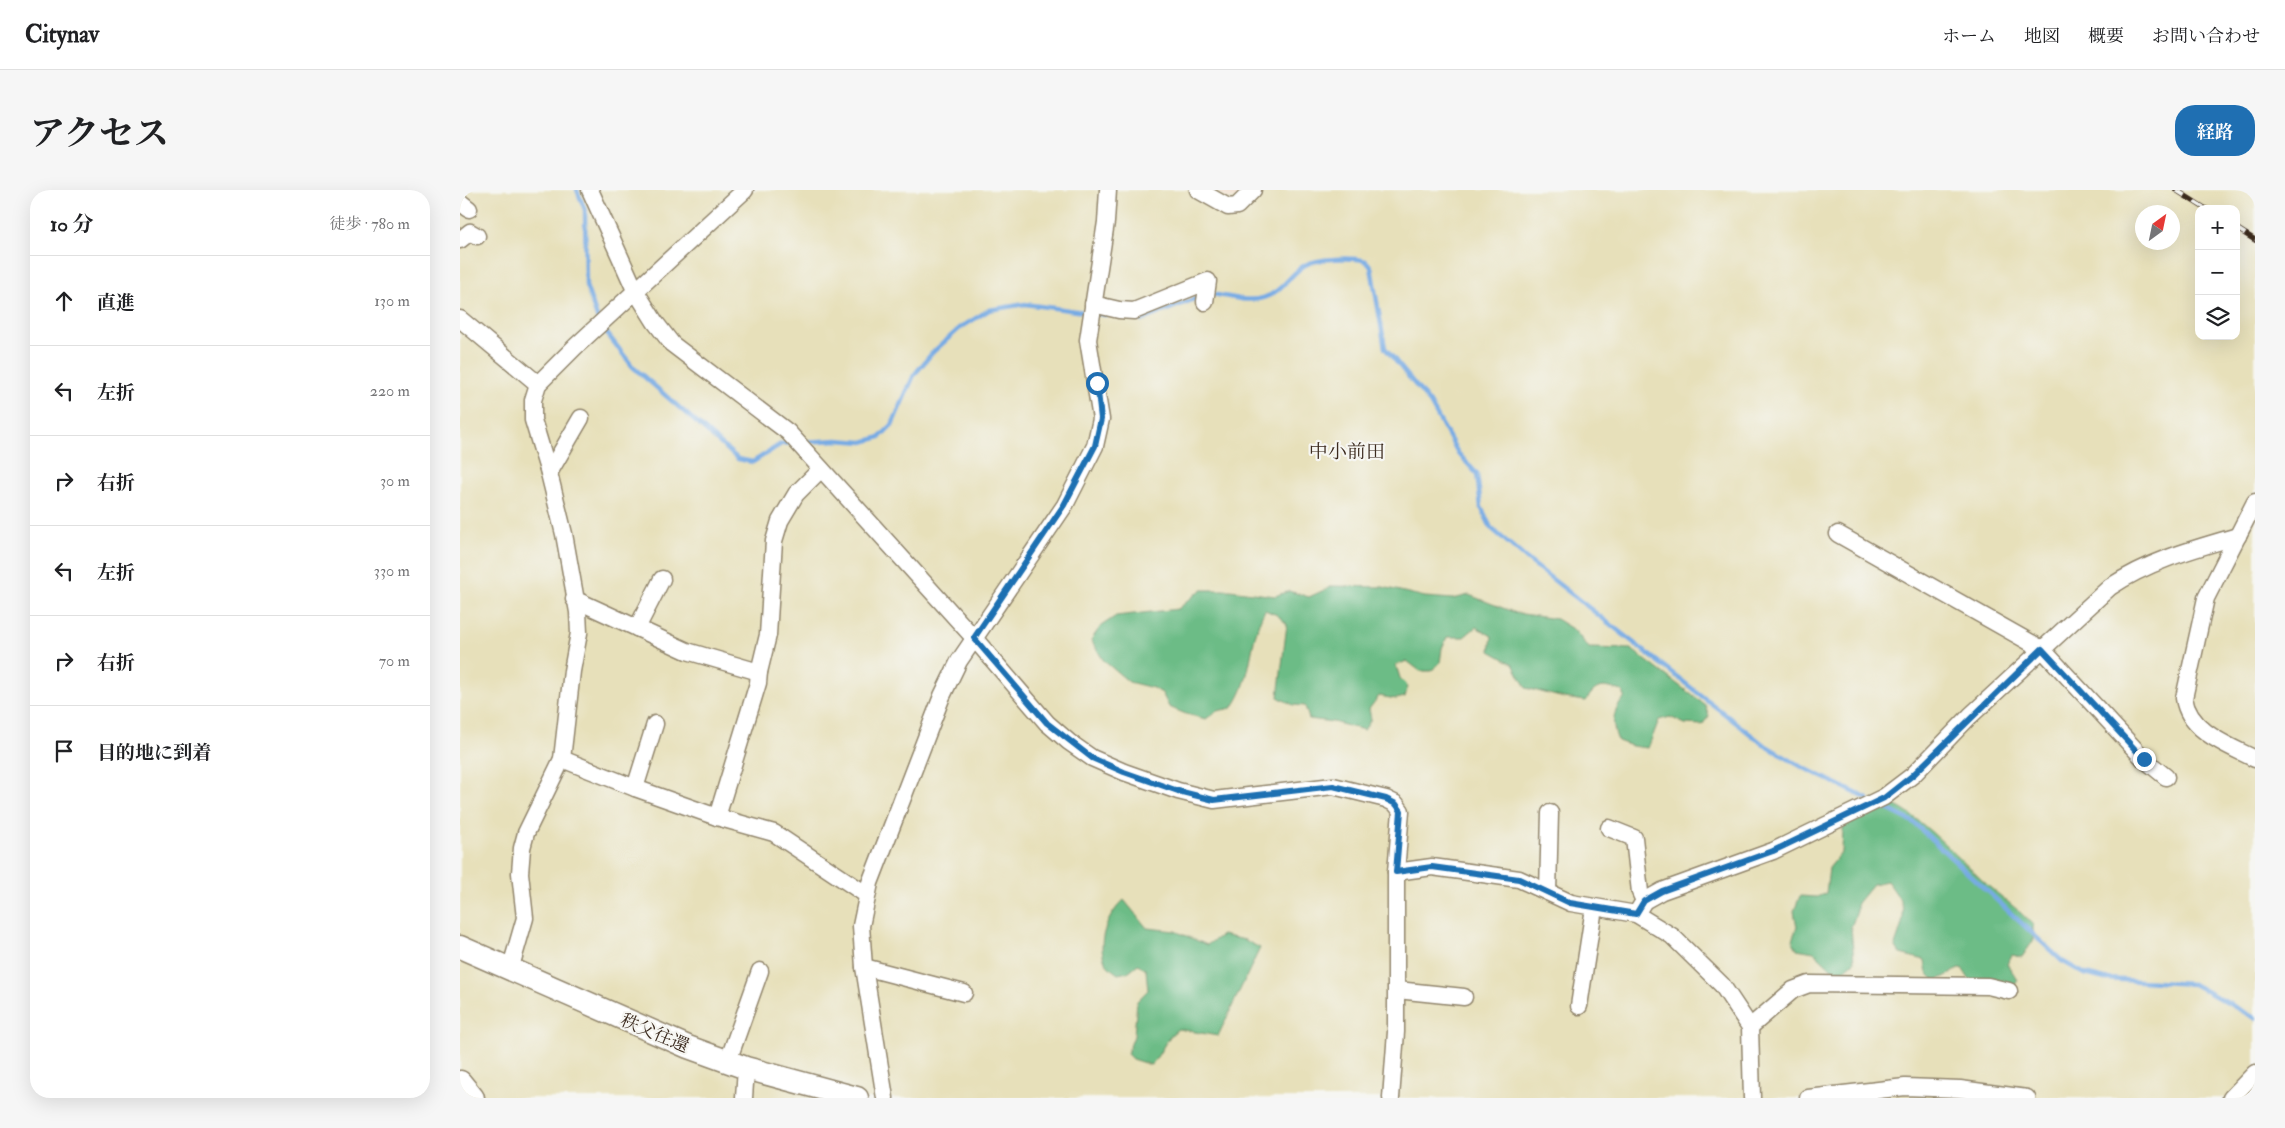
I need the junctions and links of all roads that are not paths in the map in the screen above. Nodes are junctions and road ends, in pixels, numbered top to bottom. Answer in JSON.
{"nodes":[{"id":1,"x":590,"y":190,"type":"edge"},
{"id":2,"x":745,"y":190,"type":"edge"},
{"id":3,"x":1108,"y":190,"type":"edge"},
{"id":4,"x":1198,"y":190,"type":"edge"},
{"id":5,"x":1254,"y":190,"type":"edge"},
{"id":6,"x":477,"y":236,"type":"dead end"},
{"id":7,"x":460,"y":240,"type":"edge"},
{"id":8,"x":635,"y":290,"type":"junction"},
{"id":9,"x":1205,"y":302,"type":"dead end"},
{"id":10,"x":1093,"y":304,"type":"junction"},
{"id":11,"x":460,"y":319,"type":"edge"},
{"id":12,"x":538,"y":384,"type":"junction"},
{"id":13,"x":580,"y":418,"type":"dead end"},
{"id":14,"x":821,"y":469,"type":"junction"},
{"id":15,"x":549,"y":473,"type":"junction"},
{"id":16,"x":2255,"y":502,"type":"edge"},
{"id":17,"x":1838,"y":534,"type":"dead end"},
{"id":18,"x":2238,"y":536,"type":"junction"},
{"id":19,"x":662,"y":580,"type":"dead end"},
{"id":20,"x":574,"y":599,"type":"junction"},
{"id":21,"x":637,"y":628,"type":"junction"},
{"id":22,"x":974,"y":638,"type":"junction"},
{"id":23,"x":2042,"y":649,"type":"junction"},
{"id":24,"x":759,"y":672,"type":"junction"},
{"id":25,"x":655,"y":724,"type":"dead end"},
{"id":26,"x":562,"y":758,"type":"junction"},
{"id":27,"x":2255,"y":759,"type":"edge"},
{"id":28,"x":2166,"y":778,"type":"dead end"},
{"id":29,"x":635,"y":788,"type":"junction"},
{"id":30,"x":1550,"y":813,"type":"dead end"},
{"id":31,"x":717,"y":817,"type":"junction"},
{"id":32,"x":1609,"y":828,"type":"dead end"},
{"id":33,"x":1396,"y":872,"type":"junction"},
{"id":34,"x":1548,"y":892,"type":"junction"},
{"id":35,"x":867,"y":896,"type":"junction"},
{"id":36,"x":1640,"y":907,"type":"junction"},
{"id":37,"x":1594,"y":908,"type":"junction"},
{"id":38,"x":460,"y":947,"type":"edge"},
{"id":39,"x":864,"y":966,"type":"junction"},
{"id":40,"x":510,"y":970,"type":"junction"},
{"id":41,"x":760,"y":971,"type":"dead end"},
{"id":42,"x":1397,"y":990,"type":"junction"},
{"id":43,"x":2009,"y":991,"type":"dead end"},
{"id":44,"x":964,"y":993,"type":"dead end"},
{"id":45,"x":1464,"y":997,"type":"dead end"},
{"id":46,"x":1579,"y":1006,"type":"dead end"},
{"id":47,"x":1750,"y":1027,"type":"junction"},
{"id":48,"x":737,"y":1064,"type":"junction"},
{"id":49,"x":2255,"y":1072,"type":"edge"},
{"id":50,"x":1905,"y":1092,"type":"edge"},
{"id":51,"x":744,"y":1098,"type":"edge"},
{"id":52,"x":857,"y":1098,"type":"edge"},
{"id":53,"x":885,"y":1098,"type":"edge"},
{"id":54,"x":1391,"y":1098,"type":"edge"},
{"id":55,"x":1752,"y":1098,"type":"edge"},
{"id":56,"x":1808,"y":1098,"type":"edge"},
{"id":57,"x":2027,"y":1098,"type":"edge"},
{"id":58,"x":2230,"y":1098,"type":"edge"}],
"edges":[{"from":1,"to":8,"type":"street"},
{"from":2,"to":8,"type":"street"},
{"from":3,"to":10,"type":"street"},
{"from":4,"to":5,"type":"street"},
{"from":6,"to":7,"type":"street"},
{"from":8,"to":12,"type":"street"},
{"from":8,"to":14,"type":"street"},
{"from":9,"to":10,"type":"street"},
{"from":10,"to":22,"type":"street"},
{"from":11,"to":12,"type":"street"},
{"from":12,"to":15,"type":"street"},
{"from":13,"to":15,"type":"street"},
{"from":14,"to":22,"type":"street"},
{"from":14,"to":24,"type":"street"},
{"from":15,"to":20,"type":"street"},
{"from":16,"to":18,"type":"street"},
{"from":17,"to":23,"type":"street"},
{"from":18,"to":23,"type":"street"},
{"from":18,"to":27,"type":"street"},
{"from":19,"to":21,"type":"street"},
{"from":20,"to":21,"type":"street"},
{"from":20,"to":26,"type":"street"},
{"from":21,"to":24,"type":"street"},
{"from":22,"to":33,"type":"street"},
{"from":22,"to":35,"type":"street"},
{"from":23,"to":28,"type":"street"},
{"from":23,"to":36,"type":"street"},
{"from":24,"to":31,"type":"street"},
{"from":25,"to":29,"type":"street"},
{"from":26,"to":29,"type":"street"},
{"from":26,"to":40,"type":"street"},
{"from":29,"to":31,"type":"street"},
{"from":30,"to":34,"type":"street"},
{"from":31,"to":35,"type":"street"},
{"from":32,"to":36,"type":"street"},
{"from":33,"to":34,"type":"street"},
{"from":33,"to":42,"type":"street"},
{"from":34,"to":37,"type":"street"},
{"from":35,"to":39,"type":"street"},
{"from":36,"to":37,"type":"street"},
{"from":36,"to":47,"type":"street"},
{"from":37,"to":46,"type":"street"},
{"from":38,"to":40,"type":"highway","name":"秩父往還"},
{"from":39,"to":44,"type":"street"},
{"from":39,"to":53,"type":"street"},
{"from":40,"to":48,"type":"highway","name":"秩父往還"},
{"from":41,"to":48,"type":"street"},
{"from":42,"to":45,"type":"street"},
{"from":42,"to":54,"type":"street"},
{"from":43,"to":47,"type":"street"},
{"from":47,"to":55,"type":"street"},
{"from":48,"to":51,"type":"street"},
{"from":48,"to":52,"type":"highway","name":"秩父往還"},
{"from":49,"to":58,"type":"street"},
{"from":50,"to":56,"type":"street"},
{"from":50,"to":57,"type":"street"}]}
